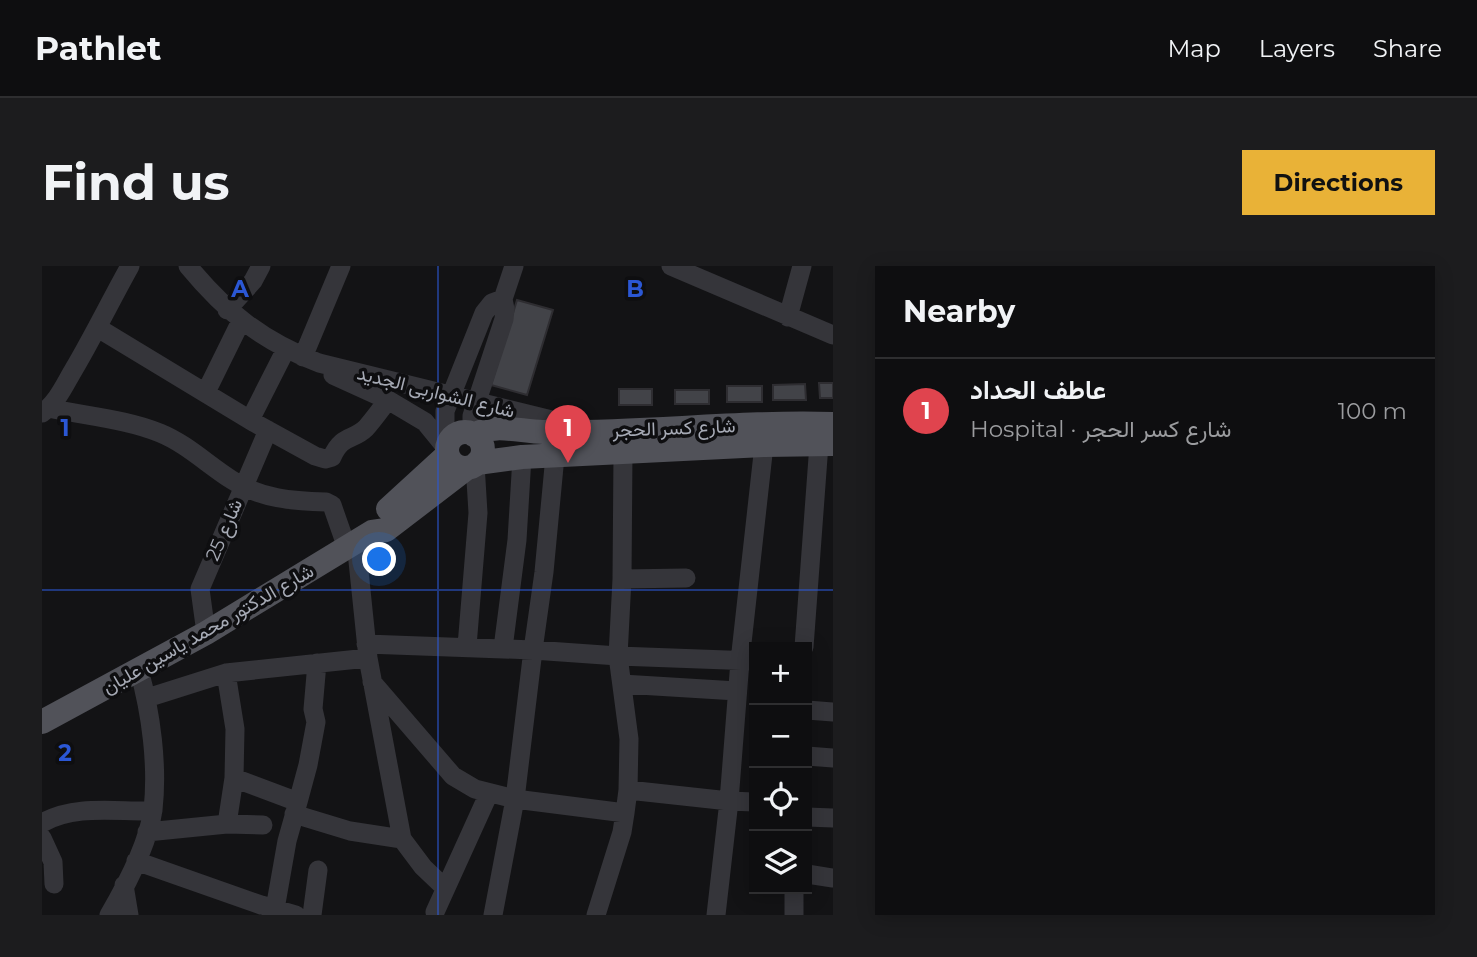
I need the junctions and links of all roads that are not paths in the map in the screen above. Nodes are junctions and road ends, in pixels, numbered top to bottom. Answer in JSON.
{"nodes":[{"id":1,"x":130,"y":266,"type":"edge"},
{"id":2,"x":188,"y":266,"type":"edge"},
{"id":3,"x":261,"y":266,"type":"edge"},
{"id":4,"x":341,"y":266,"type":"edge"},
{"id":5,"x":514,"y":266,"type":"edge"},
{"id":6,"x":802,"y":266,"type":"edge"},
{"id":7,"x":674,"y":267,"type":"edge"},
{"id":8,"x":503,"y":299,"type":"junction"},
{"id":9,"x":234,"y":316,"type":"junction"},
{"id":10,"x":788,"y":317,"type":"junction"},
{"id":11,"x":98,"y":328,"type":"junction"},
{"id":12,"x":833,"y":335,"type":"edge"},
{"id":13,"x":303,"y":356,"type":"junction"},
{"id":14,"x":206,"y":392,"type":"junction"},
{"id":15,"x":451,"y":396,"type":"junction"},
{"id":16,"x":388,"y":400,"type":"junction"},
{"id":17,"x":477,"y":402,"type":"junction"},
{"id":18,"x":46,"y":411,"type":"edge"},
{"id":19,"x":250,"y":419,"type":"junction"},
{"id":20,"x":268,"y":430,"type":"junction"},
{"id":21,"x":593,"y":431,"type":"junction"},
{"id":22,"x":828,"y":437,"type":"edge"},
{"id":23,"x":764,"y":445,"type":"junction"},
{"id":24,"x":464,"y":451,"type":"junction"},
{"id":25,"x":623,"y":453,"type":"junction"},
{"id":26,"x":555,"y":456,"type":"junction"},
{"id":27,"x":522,"y":457,"type":"junction"},
{"id":28,"x":243,"y":486,"type":"junction"},
{"id":29,"x":358,"y":541,"type":"junction"},
{"id":30,"x":686,"y":578,"type":"dead end"},
{"id":31,"x":622,"y":579,"type":"junction"},
{"id":32,"x":206,"y":633,"type":"junction"},
{"id":33,"x":805,"y":642,"type":"edge"},
{"id":34,"x":467,"y":646,"type":"junction"},
{"id":35,"x":503,"y":648,"type":"junction"},
{"id":36,"x":533,"y":650,"type":"junction"},
{"id":37,"x":367,"y":651,"type":"junction"},
{"id":38,"x":618,"y":656,"type":"junction"},
{"id":39,"x":747,"y":661,"type":"edge"},
{"id":40,"x":317,"y":663,"type":"junction"},
{"id":41,"x":139,"y":670,"type":"junction"},
{"id":42,"x":226,"y":673,"type":"junction"},
{"id":43,"x":372,"y":682,"type":"junction"},
{"id":44,"x":622,"y":684,"type":"junction"},
{"id":45,"x":737,"y":691,"type":"junction"},
{"id":46,"x":147,"y":698,"type":"junction"},
{"id":47,"x":812,"y":710,"type":"edge"},
{"id":48,"x":833,"y":712,"type":"edge"},
{"id":49,"x":42,"y":722,"type":"edge"},
{"id":50,"x":812,"y":756,"type":"edge"},
{"id":51,"x":833,"y":758,"type":"edge"},
{"id":52,"x":234,"y":778,"type":"junction"},
{"id":53,"x":628,"y":790,"type":"junction"},
{"id":54,"x":489,"y":793,"type":"junction"},
{"id":55,"x":515,"y":799,"type":"junction"},
{"id":56,"x":729,"y":801,"type":"junction"},
{"id":57,"x":749,"y":803,"type":"edge"},
{"id":58,"x":296,"y":808,"type":"junction"},
{"id":59,"x":153,"y":811,"type":"junction"},
{"id":60,"x":625,"y":813,"type":"junction"},
{"id":61,"x":812,"y":817,"type":"edge"},
{"id":62,"x":833,"y":818,"type":"edge"},
{"id":63,"x":42,"y":823,"type":"edge"},
{"id":64,"x":228,"y":824,"type":"junction"},
{"id":65,"x":263,"y":825,"type":"dead end"},
{"id":66,"x":147,"y":832,"type":"junction"},
{"id":67,"x":42,"y":838,"type":"edge"},
{"id":68,"x":402,"y":839,"type":"junction"},
{"id":69,"x":135,"y":861,"type":"junction"},
{"id":70,"x":318,"y":870,"type":"dead end"},
{"id":71,"x":812,"y":875,"type":"edge"},
{"id":72,"x":833,"y":877,"type":"edge"},
{"id":73,"x":54,"y":884,"type":"dead end"},
{"id":74,"x":124,"y":885,"type":"junction"},
{"id":75,"x":446,"y":888,"type":"junction"},
{"id":76,"x":794,"y":894,"type":"edge"},
{"id":77,"x":265,"y":910,"type":"edge"},
{"id":78,"x":438,"y":914,"type":"edge"},
{"id":79,"x":109,"y":915,"type":"edge"},
{"id":80,"x":129,"y":915,"type":"edge"},
{"id":81,"x":296,"y":915,"type":"edge"},
{"id":82,"x":312,"y":915,"type":"edge"},
{"id":83,"x":493,"y":915,"type":"edge"},
{"id":84,"x":596,"y":915,"type":"edge"},
{"id":85,"x":716,"y":915,"type":"edge"},
{"id":86,"x":794,"y":915,"type":"edge"}],
"edges":[{"from":1,"to":11,"type":"street"},
{"from":2,"to":9,"type":"street","name":"شارع الشواربى الجديد"},
{"from":3,"to":9,"type":"street"},
{"from":4,"to":13,"type":"street"},
{"from":5,"to":8,"type":"street"},
{"from":6,"to":10,"type":"street"},
{"from":7,"to":10,"type":"street"},
{"from":8,"to":15,"type":"street"},
{"from":8,"to":17,"type":"street"},
{"from":9,"to":13,"type":"street","name":"شارع الشواربى الجديد"},
{"from":9,"to":14,"type":"street"},
{"from":10,"to":12,"type":"street"},
{"from":11,"to":14,"type":"street"},
{"from":11,"to":18,"type":"street"},
{"from":13,"to":15,"type":"street","name":"شارع الشواربى الجديد"},
{"from":13,"to":16,"type":"street","name":"شارع الشواربى الجديد"},
{"from":13,"to":19,"type":"street"},
{"from":14,"to":19,"type":"street"},
{"from":15,"to":17,"type":"street","name":"شارع الشواربى الجديد"},
{"from":15,"to":24,"type":"street"},
{"from":16,"to":20,"type":"street"},
{"from":16,"to":24,"type":"street","name":"شارع الشواربى الجديد"},
{"from":17,"to":21,"type":"street","name":"شارع الشواربى الجديد"},
{"from":17,"to":24,"type":"street"},
{"from":18,"to":28,"type":"street"},
{"from":19,"to":20,"type":"street"},
{"from":20,"to":28,"type":"street","name":"شارع 25"},
{"from":21,"to":22,"type":"main road","name":"شارع كسر الحجر"},
{"from":21,"to":24,"type":"main road","name":"شارع كسر الحجر"},
{"from":22,"to":23,"type":"main road","name":"شارع كسر الحجر"},
{"from":22,"to":33,"type":"street"},
{"from":23,"to":25,"type":"main road","name":"شارع كسر الحجر"},
{"from":23,"to":39,"type":"street"},
{"from":24,"to":27,"type":"main road","name":"شارع كسر الحجر"},
{"from":24,"to":29,"type":"main road","name":"شارع الدكتور محمد ياسين عليان"},
{"from":24,"to":34,"type":"street"},
{"from":25,"to":26,"type":"main road","name":"شارع كسر الحجر"},
{"from":25,"to":31,"type":"street"},
{"from":26,"to":27,"type":"main road","name":"شارع كسر الحجر"},
{"from":26,"to":36,"type":"street"},
{"from":27,"to":35,"type":"street"},
{"from":28,"to":29,"type":"street"},
{"from":28,"to":32,"type":"street","name":"شارع 25"},
{"from":29,"to":32,"type":"main road","name":"شارع الدكتور محمد ياسين عليان"},
{"from":29,"to":37,"type":"street"},
{"from":30,"to":31,"type":"street"},
{"from":31,"to":38,"type":"street"},
{"from":32,"to":41,"type":"main road","name":"شارع الدكتور محمد ياسين عليان"},
{"from":34,"to":35,"type":"street"},
{"from":34,"to":37,"type":"street"},
{"from":35,"to":36,"type":"street"},
{"from":36,"to":38,"type":"street"},
{"from":36,"to":55,"type":"street"},
{"from":37,"to":40,"type":"street"},
{"from":37,"to":43,"type":"street"},
{"from":38,"to":39,"type":"street"},
{"from":38,"to":44,"type":"street"},
{"from":39,"to":45,"type":"street"},
{"from":40,"to":42,"type":"street"},
{"from":40,"to":58,"type":"street"},
{"from":41,"to":46,"type":"street"},
{"from":41,"to":49,"type":"main road","name":"شارع الدكتور محمد ياسين عليان"},
{"from":42,"to":46,"type":"street"},
{"from":42,"to":52,"type":"street"},
{"from":43,"to":54,"type":"street"},
{"from":43,"to":68,"type":"street"},
{"from":44,"to":45,"type":"street"},
{"from":44,"to":53,"type":"street"},
{"from":45,"to":56,"type":"street"},
{"from":46,"to":59,"type":"street"},
{"from":47,"to":48,"type":"street"},
{"from":50,"to":51,"type":"street"},
{"from":52,"to":58,"type":"street"},
{"from":52,"to":64,"type":"street"},
{"from":53,"to":56,"type":"street"},
{"from":53,"to":60,"type":"street"},
{"from":54,"to":55,"type":"street"},
{"from":54,"to":75,"type":"street"},
{"from":55,"to":60,"type":"street"},
{"from":55,"to":83,"type":"street"},
{"from":56,"to":57,"type":"street"},
{"from":56,"to":85,"type":"street"},
{"from":58,"to":68,"type":"street"},
{"from":58,"to":77,"type":"street"},
{"from":59,"to":63,"type":"street"},
{"from":59,"to":66,"type":"street"},
{"from":60,"to":84,"type":"street"},
{"from":61,"to":62,"type":"street"},
{"from":64,"to":65,"type":"street"},
{"from":64,"to":66,"type":"street"},
{"from":66,"to":69,"type":"street"},
{"from":67,"to":73,"type":"street"},
{"from":68,"to":75,"type":"street"},
{"from":69,"to":74,"type":"street"},
{"from":69,"to":77,"type":"street"},
{"from":70,"to":82,"type":"street"},
{"from":71,"to":72,"type":"street"},
{"from":74,"to":79,"type":"street"},
{"from":74,"to":80,"type":"street"},
{"from":75,"to":78,"type":"street"},
{"from":76,"to":86,"type":"street"},
{"from":77,"to":81,"type":"street"}]}
